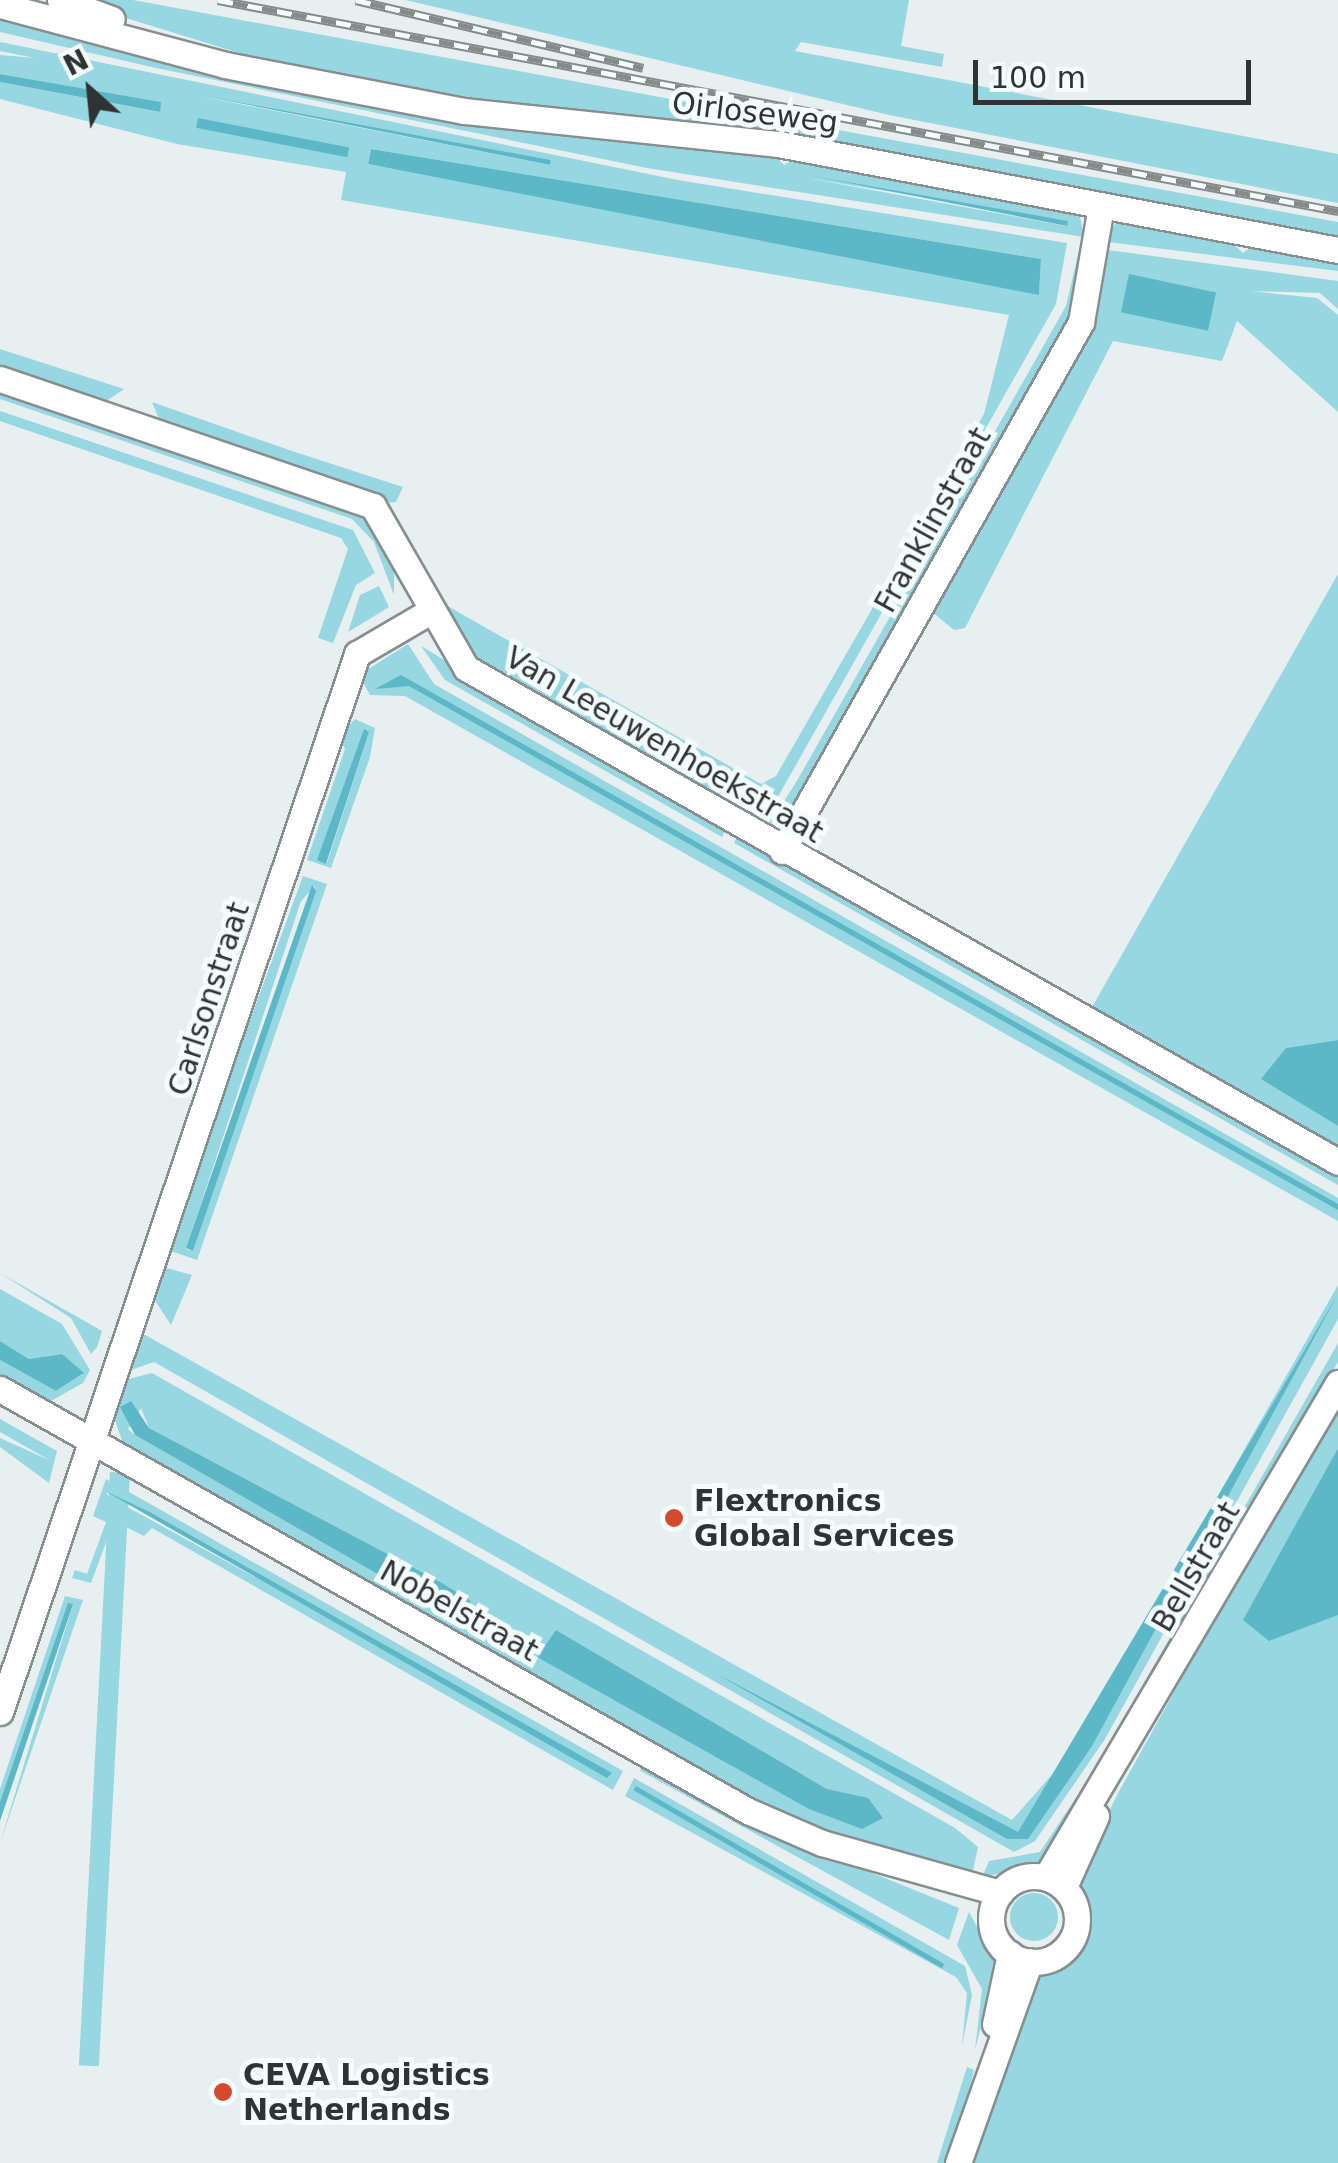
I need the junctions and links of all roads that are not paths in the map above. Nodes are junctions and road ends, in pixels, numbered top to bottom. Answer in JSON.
{"nodes":[{"id":1,"x":60,"y":0,"type":"edge"},
{"id":2,"x":0,"y":6,"type":"edge"},
{"id":3,"x":165,"y":47,"type":"junction"},
{"id":4,"x":1100,"y":206,"type":"junction"},
{"id":5,"x":1338,"y":250,"type":"edge"},
{"id":6,"x":0,"y":379,"type":"edge"},
{"id":7,"x":429,"y":612,"type":"junction"},
{"id":8,"x":782,"y":852,"type":"junction"},
{"id":9,"x":1338,"y":1162,"type":"edge"},
{"id":10,"x":1338,"y":1383,"type":"edge"},
{"id":11,"x":0,"y":1389,"type":"edge"},
{"id":12,"x":94,"y":1442,"type":"junction"},
{"id":13,"x":0,"y":1712,"type":"edge"},
{"id":14,"x":1055,"y":1882,"type":"junction"},
{"id":15,"x":996,"y":1904,"type":"junction"},
{"id":16,"x":1020,"y":1958,"type":"junction"},
{"id":17,"x":958,"y":2163,"type":"edge"}],
"edges":[{"from":1,"to":3,"type":"street","name":"Oirloseweg"},
{"from":2,"to":3,"type":"street","name":"Oirloseweg"},
{"from":3,"to":4,"type":"street","name":"Oirloseweg"},
{"from":4,"to":5,"type":"street","name":"Oirloseweg"},
{"from":4,"to":8,"type":"street","name":"Franklinstraat"},
{"from":6,"to":7,"type":"street","name":"Van Leeuwenhoekstraat"},
{"from":7,"to":8,"type":"street","name":"Van Leeuwenhoekstraat"},
{"from":7,"to":12,"type":"street","name":"Carlsonstraat"},
{"from":8,"to":9,"type":"street","name":"Van Leeuwenhoekstraat"},
{"from":10,"to":14,"type":"street","name":"Bellstraat"},
{"from":11,"to":12,"type":"street","name":"Nobelstraat"},
{"from":12,"to":13,"type":"street","name":"Carlsonstraat"},
{"from":12,"to":15,"type":"street","name":"Nobelstraat"},
{"from":14,"to":15,"type":"street"},
{"from":14,"to":16,"type":"street"},
{"from":15,"to":16,"type":"street"},
{"from":16,"to":17,"type":"street"}]}
